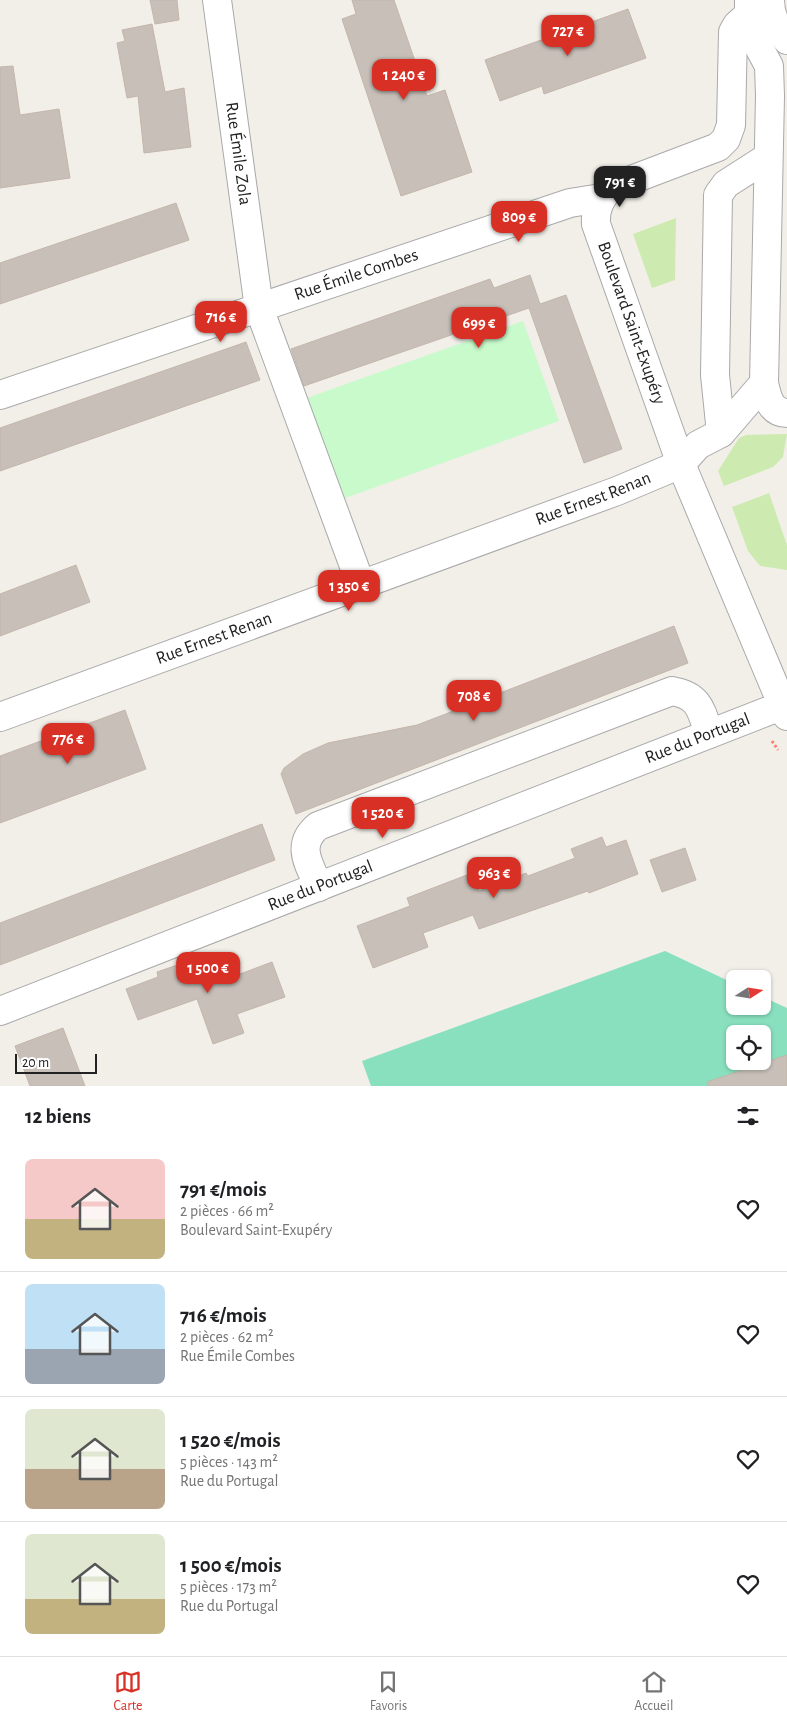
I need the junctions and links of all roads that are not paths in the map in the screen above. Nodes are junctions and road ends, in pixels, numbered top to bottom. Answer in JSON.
{"nodes":[{"id":1,"x":217,"y":0,"type":"edge"},
{"id":2,"x":756,"y":5,"type":"edge"},
{"id":3,"x":787,"y":40,"type":"edge"},
{"id":4,"x":778,"y":93,"type":"edge"},
{"id":5,"x":768,"y":157,"type":"junction"},
{"id":6,"x":601,"y":198,"type":"junction"},
{"id":7,"x":259,"y":308,"type":"junction"},
{"id":8,"x":764,"y":383,"type":"junction"},
{"id":9,"x":0,"y":395,"type":"edge"},
{"id":10,"x":787,"y":413,"type":"edge"},
{"id":11,"x":721,"y":433,"type":"junction"},
{"id":12,"x":681,"y":464,"type":"junction"},
{"id":13,"x":361,"y":585,"type":"junction"},
{"id":14,"x":785,"y":709,"type":"edge"},
{"id":15,"x":0,"y":717,"type":"edge"},
{"id":16,"x":710,"y":734,"type":"junction"},
{"id":17,"x":319,"y":887,"type":"junction"},
{"id":18,"x":0,"y":1011,"type":"edge"}],
"edges":[{"from":1,"to":7,"type":"street","name":"Rue Émile Zola"},
{"from":2,"to":3,"type":"street"},
{"from":2,"to":4,"type":"street"},
{"from":2,"to":6,"type":"street"},
{"from":4,"to":5,"type":"street"},
{"from":5,"to":8,"type":"street"},
{"from":5,"to":11,"type":"street"},
{"from":6,"to":7,"type":"street","name":"Rue Émile Combes"},
{"from":6,"to":12,"type":"street","name":"Boulevard Saint-Exupéry"},
{"from":7,"to":9,"type":"street","name":"Rue Émile Combes"},
{"from":7,"to":13,"type":"street","name":"Rue Émile Zola"},
{"from":8,"to":10,"type":"street"},
{"from":8,"to":11,"type":"street"},
{"from":11,"to":12,"type":"street"},
{"from":12,"to":13,"type":"street","name":"Rue Ernest Renan"},
{"from":12,"to":14,"type":"street","name":"Boulevard Saint-Exupéry"},
{"from":13,"to":15,"type":"street","name":"Rue Ernest Renan"},
{"from":14,"to":16,"type":"street","name":"Rue du Portugal"},
{"from":16,"to":17,"type":"street","name":"Rue du Portugal"},
{"from":16,"to":17,"type":"street"},
{"from":17,"to":18,"type":"street","name":"Rue du Portugal"}]}
